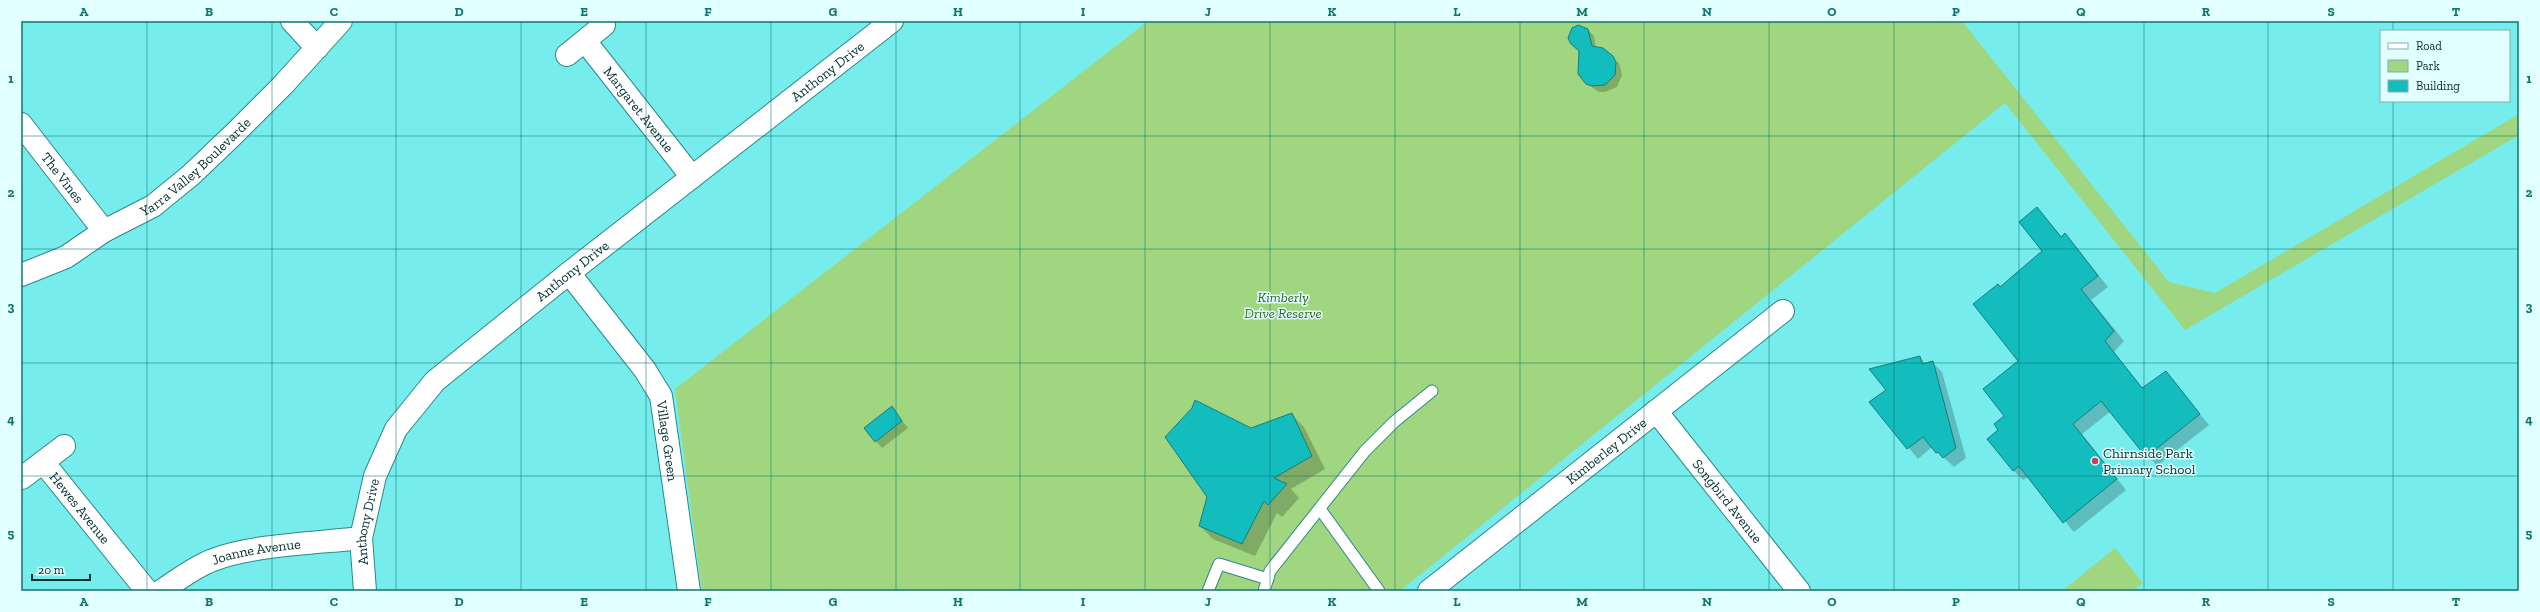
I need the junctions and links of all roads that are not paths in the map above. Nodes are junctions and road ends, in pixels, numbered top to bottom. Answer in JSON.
{"nodes":[{"id":1,"x":292,"y":21,"type":"edge"},
{"id":2,"x":341,"y":21,"type":"edge"},
{"id":3,"x":892,"y":21,"type":"edge"},
{"id":4,"x":604,"y":25,"type":"dead end"},
{"id":5,"x":585,"y":41,"type":"junction"},
{"id":6,"x":317,"y":48,"type":"junction"},
{"id":7,"x":567,"y":55,"type":"dead end"},
{"id":8,"x":21,"y":124,"type":"edge"},
{"id":9,"x":692,"y":177,"type":"junction"},
{"id":10,"x":104,"y":231,"type":"junction"},
{"id":11,"x":569,"y":273,"type":"junction"},
{"id":12,"x":21,"y":275,"type":"edge"},
{"id":13,"x":1783,"y":311,"type":"dead end"},
{"id":14,"x":1432,"y":391,"type":"dead end"},
{"id":15,"x":1656,"y":411,"type":"junction"},
{"id":16,"x":64,"y":446,"type":"dead end"},
{"id":17,"x":43,"y":462,"type":"junction"},
{"id":18,"x":22,"y":478,"type":"dead end"},
{"id":19,"x":1320,"y":509,"type":"junction"},
{"id":20,"x":360,"y":538,"type":"junction"},
{"id":21,"x":1268,"y":579,"type":"junction"},
{"id":22,"x":147,"y":591,"type":"edge"},
{"id":23,"x":161,"y":591,"type":"edge"},
{"id":24,"x":365,"y":591,"type":"edge"},
{"id":25,"x":689,"y":591,"type":"edge"},
{"id":26,"x":1208,"y":591,"type":"edge"},
{"id":27,"x":1264,"y":591,"type":"edge"},
{"id":28,"x":1379,"y":591,"type":"edge"},
{"id":29,"x":1429,"y":591,"type":"edge"},
{"id":30,"x":1799,"y":591,"type":"edge"}],
"edges":[{"from":1,"to":6,"type":"street"},
{"from":2,"to":6,"type":"street","name":"Yarra Valley Boulevarde"},
{"from":3,"to":9,"type":"street","name":"Anthony Drive"},
{"from":4,"to":5,"type":"street"},
{"from":5,"to":7,"type":"street"},
{"from":5,"to":9,"type":"street","name":"Margaret Avenue"},
{"from":6,"to":10,"type":"street","name":"Yarra Valley Boulevarde"},
{"from":8,"to":10,"type":"street","name":"The Vines"},
{"from":9,"to":11,"type":"street","name":"Anthony Drive"},
{"from":10,"to":12,"type":"street","name":"Yarra Valley Boulevarde"},
{"from":11,"to":20,"type":"street","name":"Anthony Drive"},
{"from":11,"to":25,"type":"street","name":"Village Green"},
{"from":13,"to":15,"type":"street","name":"Kimberley Drive"},
{"from":14,"to":19,"type":"lane"},
{"from":15,"to":29,"type":"street","name":"Kimberley Drive"},
{"from":15,"to":30,"type":"street","name":"Songbird Avenue"},
{"from":16,"to":17,"type":"street","name":"Hewes Avenue"},
{"from":17,"to":18,"type":"street","name":"Hewes Avenue"},
{"from":17,"to":22,"type":"street","name":"Hewes Avenue"},
{"from":19,"to":21,"type":"lane"},
{"from":19,"to":28,"type":"lane"},
{"from":20,"to":23,"type":"street","name":"Joanne Avenue"},
{"from":20,"to":24,"type":"street","name":"Anthony Drive"},
{"from":21,"to":26,"type":"lane"},
{"from":21,"to":27,"type":"lane"}]}
